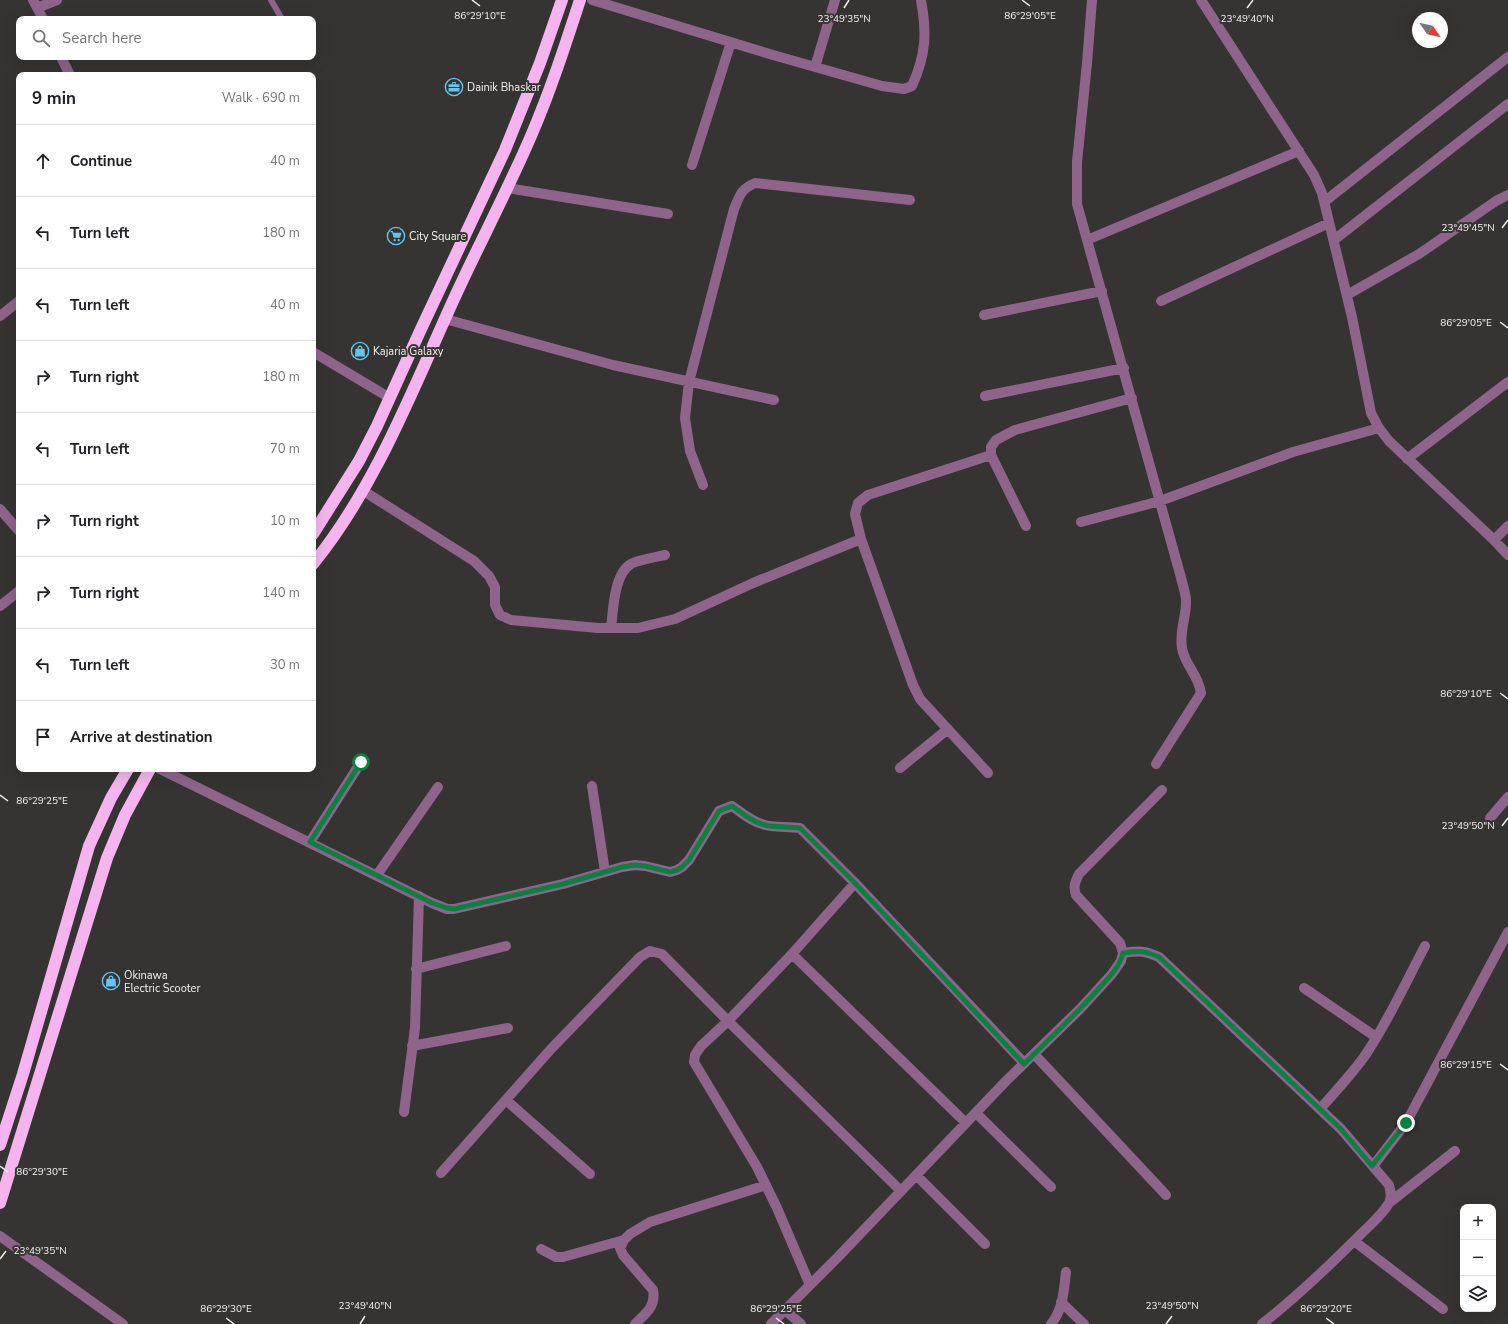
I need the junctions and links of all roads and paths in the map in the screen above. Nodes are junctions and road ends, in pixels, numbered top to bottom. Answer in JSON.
{"nodes":[{"id":1,"x":56,"y":0,"type":"edge"},
{"id":2,"x":271,"y":0,"type":"edge"},
{"id":3,"x":562,"y":0,"type":"edge"},
{"id":4,"x":580,"y":0,"type":"edge"},
{"id":5,"x":592,"y":0,"type":"edge"},
{"id":6,"x":835,"y":0,"type":"edge"},
{"id":7,"x":921,"y":0,"type":"edge"},
{"id":8,"x":1092,"y":0,"type":"edge"},
{"id":9,"x":1201,"y":0,"type":"edge"},
{"id":10,"x":35,"y":4,"type":"edge"},
{"id":11,"x":41,"y":16,"type":"edge"},
{"id":12,"x":280,"y":16,"type":"edge"},
{"id":13,"x":731,"y":42,"type":"junction"},
{"id":14,"x":1508,"y":57,"type":"edge"},
{"id":15,"x":62,"y":60,"type":"edge"},
{"id":16,"x":815,"y":67,"type":"junction"},
{"id":17,"x":68,"y":72,"type":"edge"},
{"id":18,"x":1508,"y":104,"type":"edge"},
{"id":19,"x":1299,"y":151,"type":"junction"},
{"id":20,"x":692,"y":165,"type":"dead end"},
{"id":21,"x":507,"y":188,"type":"junction"},
{"id":22,"x":1508,"y":195,"type":"edge"},
{"id":23,"x":910,"y":200,"type":"dead end"},
{"id":24,"x":1324,"y":202,"type":"junction"},
{"id":25,"x":668,"y":214,"type":"dead end"},
{"id":26,"x":1329,"y":223,"type":"junction"},
{"id":27,"x":1087,"y":240,"type":"junction"},
{"id":28,"x":1334,"y":240,"type":"junction"},
{"id":29,"x":1102,"y":291,"type":"junction"},
{"id":30,"x":1347,"y":295,"type":"junction"},
{"id":31,"x":1161,"y":301,"type":"dead end"},
{"id":32,"x":16,"y":303,"type":"edge"},
{"id":33,"x":984,"y":315,"type":"dead end"},
{"id":34,"x":0,"y":316,"type":"edge"},
{"id":35,"x":445,"y":319,"type":"junction"},
{"id":36,"x":316,"y":354,"type":"edge"},
{"id":37,"x":1124,"y":368,"type":"junction"},
{"id":38,"x":689,"y":382,"type":"junction"},
{"id":39,"x":1508,"y":382,"type":"edge"},
{"id":40,"x":985,"y":396,"type":"dead end"},
{"id":41,"x":390,"y":398,"type":"junction"},
{"id":42,"x":1132,"y":398,"type":"junction"},
{"id":43,"x":774,"y":400,"type":"dead end"},
{"id":44,"x":1379,"y":428,"type":"junction"},
{"id":45,"x":992,"y":455,"type":"junction"},
{"id":46,"x":1407,"y":459,"type":"junction"},
{"id":47,"x":702,"y":485,"type":"dead end"},
{"id":48,"x":362,"y":490,"type":"junction"},
{"id":49,"x":1160,"y":501,"type":"junction"},
{"id":50,"x":0,"y":509,"type":"edge"},
{"id":51,"x":1082,"y":522,"type":"dead end"},
{"id":52,"x":1026,"y":526,"type":"dead end"},
{"id":53,"x":1508,"y":526,"type":"edge"},
{"id":54,"x":16,"y":528,"type":"edge"},
{"id":55,"x":316,"y":529,"type":"edge"},
{"id":56,"x":860,"y":539,"type":"junction"},
{"id":57,"x":1494,"y":540,"type":"junction"},
{"id":58,"x":1508,"y":555,"type":"edge"},
{"id":59,"x":665,"y":556,"type":"dead end"},
{"id":60,"x":316,"y":560,"type":"edge"},
{"id":61,"x":16,"y":593,"type":"edge"},
{"id":62,"x":0,"y":606,"type":"edge"},
{"id":63,"x":611,"y":628,"type":"junction"},
{"id":64,"x":948,"y":729,"type":"junction"},
{"id":65,"x":361,"y":762,"type":"dead end"},
{"id":66,"x":1156,"y":764,"type":"dead end"},
{"id":67,"x":900,"y":768,"type":"dead end"},
{"id":68,"x":126,"y":772,"type":"edge"},
{"id":69,"x":148,"y":772,"type":"edge"},
{"id":70,"x":166,"y":772,"type":"edge"},
{"id":71,"x":988,"y":773,"type":"dead end"},
{"id":72,"x":592,"y":786,"type":"dead end"},
{"id":73,"x":438,"y":787,"type":"dead end"},
{"id":74,"x":1162,"y":790,"type":"dead end"},
{"id":75,"x":1508,"y":797,"type":"edge"},
{"id":76,"x":1490,"y":818,"type":"dead end"},
{"id":77,"x":310,"y":842,"type":"junction"},
{"id":78,"x":605,"y":872,"type":"junction"},
{"id":79,"x":377,"y":875,"type":"junction"},
{"id":80,"x":855,"y":883,"type":"junction"},
{"id":81,"x":419,"y":896,"type":"junction"},
{"id":82,"x":1508,"y":932,"type":"edge"},
{"id":83,"x":506,"y":946,"type":"dead end"},
{"id":84,"x":1425,"y":946,"type":"dead end"},
{"id":85,"x":1123,"y":953,"type":"junction"},
{"id":86,"x":792,"y":954,"type":"junction"},
{"id":87,"x":416,"y":969,"type":"junction"},
{"id":88,"x":1304,"y":988,"type":"dead end"},
{"id":89,"x":728,"y":1021,"type":"junction"},
{"id":90,"x":508,"y":1028,"type":"dead end"},
{"id":91,"x":1376,"y":1037,"type":"junction"},
{"id":92,"x":412,"y":1046,"type":"junction"},
{"id":93,"x":1034,"y":1054,"type":"junction"},
{"id":94,"x":1024,"y":1064,"type":"junction"},
{"id":95,"x":506,"y":1100,"type":"junction"},
{"id":96,"x":1320,"y":1109,"type":"junction"},
{"id":97,"x":404,"y":1112,"type":"dead end"},
{"id":98,"x":976,"y":1113,"type":"junction"},
{"id":99,"x":966,"y":1123,"type":"junction"},
{"id":100,"x":0,"y":1145,"type":"edge"},
{"id":101,"x":1455,"y":1151,"type":"dead end"},
{"id":102,"x":1372,"y":1166,"type":"junction"},
{"id":103,"x":441,"y":1173,"type":"dead end"},
{"id":104,"x":590,"y":1174,"type":"dead end"},
{"id":105,"x":916,"y":1175,"type":"junction"},
{"id":106,"x":766,"y":1185,"type":"junction"},
{"id":107,"x":1051,"y":1186,"type":"dead end"},
{"id":108,"x":901,"y":1191,"type":"junction"},
{"id":109,"x":1166,"y":1195,"type":"dead end"},
{"id":110,"x":0,"y":1203,"type":"edge"},
{"id":111,"x":1389,"y":1203,"type":"junction"},
{"id":112,"x":0,"y":1236,"type":"edge"},
{"id":113,"x":624,"y":1240,"type":"junction"},
{"id":114,"x":1354,"y":1241,"type":"junction"},
{"id":115,"x":985,"y":1244,"type":"dead end"},
{"id":116,"x":541,"y":1249,"type":"dead end"},
{"id":117,"x":1066,"y":1272,"type":"dead end"},
{"id":118,"x":810,"y":1285,"type":"junction"},
{"id":119,"x":1061,"y":1302,"type":"junction"},
{"id":120,"x":1443,"y":1309,"type":"dead end"},
{"id":121,"x":785,"y":1310,"type":"junction"},
{"id":122,"x":123,"y":1324,"type":"edge"},
{"id":123,"x":635,"y":1324,"type":"edge"},
{"id":124,"x":771,"y":1324,"type":"edge"},
{"id":125,"x":800,"y":1324,"type":"edge"},
{"id":126,"x":1051,"y":1324,"type":"edge"},
{"id":127,"x":1084,"y":1324,"type":"edge"},
{"id":128,"x":1262,"y":1324,"type":"edge"}],
"edges":[{"from":1,"to":10,"type":"street"},
{"from":2,"to":12,"type":"lane"},
{"from":3,"to":41,"type":"highway"},
{"from":4,"to":21,"type":"highway"},
{"from":5,"to":13,"type":"street"},
{"from":6,"to":16,"type":"street"},
{"from":7,"to":16,"type":"street"},
{"from":8,"to":27,"type":"street"},
{"from":9,"to":19,"type":"street"},
{"from":10,"to":11,"type":"street"},
{"from":13,"to":16,"type":"street"},
{"from":13,"to":20,"type":"street"},
{"from":14,"to":24,"type":"street"},
{"from":15,"to":17,"type":"street"},
{"from":18,"to":28,"type":"street"},
{"from":19,"to":24,"type":"street"},
{"from":19,"to":27,"type":"street"},
{"from":21,"to":25,"type":"street"},
{"from":21,"to":35,"type":"highway"},
{"from":22,"to":30,"type":"street"},
{"from":23,"to":38,"type":"street"},
{"from":24,"to":26,"type":"street"},
{"from":26,"to":28,"type":"street"},
{"from":26,"to":31,"type":"street"},
{"from":27,"to":29,"type":"street"},
{"from":28,"to":30,"type":"street"},
{"from":29,"to":33,"type":"street"},
{"from":29,"to":37,"type":"street"},
{"from":30,"to":44,"type":"street"},
{"from":32,"to":34,"type":"street"},
{"from":35,"to":38,"type":"street"},
{"from":35,"to":48,"type":"highway"},
{"from":36,"to":41,"type":"street"},
{"from":37,"to":40,"type":"street"},
{"from":37,"to":42,"type":"street"},
{"from":38,"to":43,"type":"street"},
{"from":38,"to":47,"type":"street"},
{"from":39,"to":46,"type":"street"},
{"from":41,"to":55,"type":"highway"},
{"from":42,"to":45,"type":"street"},
{"from":42,"to":49,"type":"street"},
{"from":44,"to":46,"type":"street"},
{"from":44,"to":49,"type":"street"},
{"from":45,"to":52,"type":"street"},
{"from":45,"to":56,"type":"street"},
{"from":46,"to":57,"type":"street"},
{"from":48,"to":60,"type":"highway"},
{"from":48,"to":63,"type":"street"},
{"from":49,"to":51,"type":"street"},
{"from":49,"to":66,"type":"street"},
{"from":50,"to":54,"type":"street"},
{"from":53,"to":57,"type":"street"},
{"from":56,"to":63,"type":"street"},
{"from":56,"to":64,"type":"street"},
{"from":57,"to":58,"type":"street"},
{"from":59,"to":63,"type":"street"},
{"from":61,"to":62,"type":"street"},
{"from":64,"to":67,"type":"street"},
{"from":64,"to":71,"type":"street"},
{"from":65,"to":77,"type":"street"},
{"from":68,"to":100,"type":"highway"},
{"from":69,"to":110,"type":"highway"},
{"from":70,"to":77,"type":"street"},
{"from":72,"to":78,"type":"street"},
{"from":73,"to":79,"type":"street"},
{"from":74,"to":85,"type":"street"},
{"from":75,"to":76,"type":"street"},
{"from":77,"to":79,"type":"street"},
{"from":78,"to":80,"type":"street"},
{"from":78,"to":81,"type":"street"},
{"from":79,"to":81,"type":"street"},
{"from":80,"to":86,"type":"street"},
{"from":80,"to":94,"type":"street"},
{"from":81,"to":87,"type":"street"},
{"from":82,"to":102,"type":"street"},
{"from":83,"to":87,"type":"street"},
{"from":84,"to":91,"type":"street"},
{"from":85,"to":93,"type":"street"},
{"from":85,"to":96,"type":"street"},
{"from":86,"to":89,"type":"street"},
{"from":86,"to":99,"type":"street"},
{"from":87,"to":92,"type":"street"},
{"from":88,"to":91,"type":"street"},
{"from":89,"to":95,"type":"street"},
{"from":89,"to":106,"type":"street"},
{"from":89,"to":108,"type":"street"},
{"from":90,"to":92,"type":"street"},
{"from":91,"to":96,"type":"street"},
{"from":92,"to":97,"type":"street"},
{"from":93,"to":94,"type":"street"},
{"from":93,"to":109,"type":"street"},
{"from":94,"to":98,"type":"street"},
{"from":95,"to":103,"type":"street"},
{"from":95,"to":104,"type":"street"},
{"from":96,"to":102,"type":"street"},
{"from":98,"to":99,"type":"street"},
{"from":98,"to":107,"type":"street"},
{"from":99,"to":105,"type":"street"},
{"from":101,"to":111,"type":"street"},
{"from":102,"to":111,"type":"street"},
{"from":105,"to":108,"type":"street"},
{"from":105,"to":115,"type":"street"},
{"from":106,"to":113,"type":"street"},
{"from":106,"to":118,"type":"street"},
{"from":108,"to":118,"type":"street"},
{"from":111,"to":114,"type":"street"},
{"from":112,"to":122,"type":"street"},
{"from":113,"to":116,"type":"street"},
{"from":113,"to":123,"type":"street"},
{"from":114,"to":120,"type":"street"},
{"from":114,"to":128,"type":"street"},
{"from":117,"to":119,"type":"street"},
{"from":118,"to":121,"type":"street"},
{"from":119,"to":126,"type":"street"},
{"from":119,"to":127,"type":"street"},
{"from":121,"to":124,"type":"street"},
{"from":121,"to":125,"type":"street"}]}
